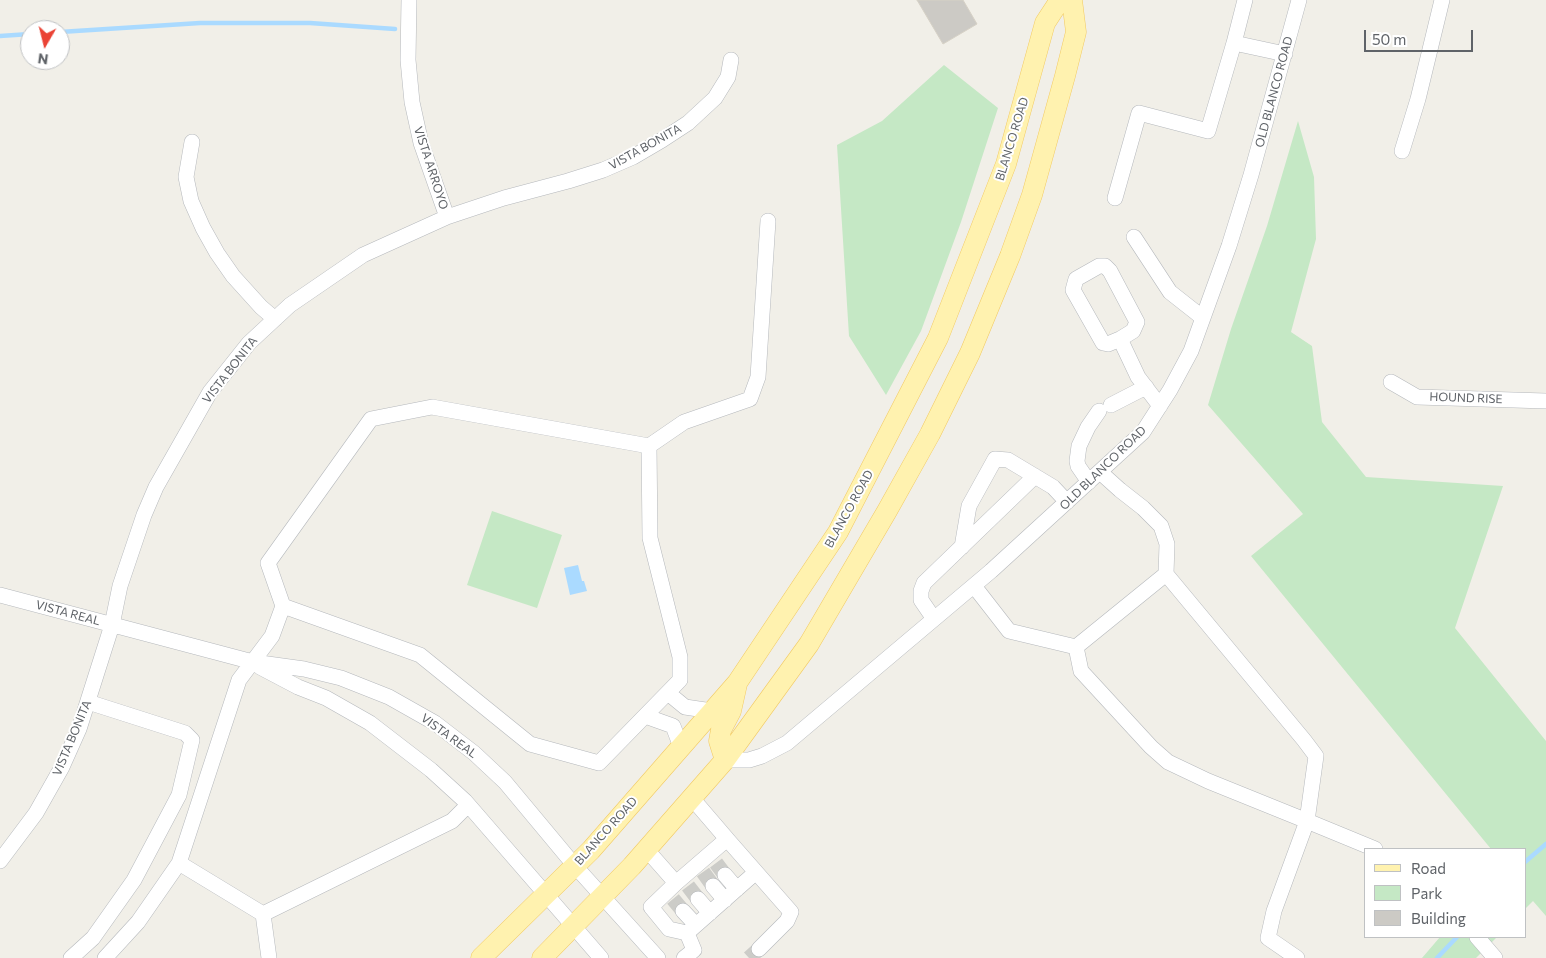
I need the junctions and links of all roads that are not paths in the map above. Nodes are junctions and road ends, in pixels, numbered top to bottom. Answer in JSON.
{"nodes":[{"id":1,"x":409,"y":0,"type":"edge"},
{"id":2,"x":1060,"y":0,"type":"edge"},
{"id":3,"x":1072,"y":0,"type":"edge"},
{"id":4,"x":1244,"y":0,"type":"edge"},
{"id":5,"x":1299,"y":0,"type":"edge"},
{"id":6,"x":1442,"y":0,"type":"edge"},
{"id":7,"x":1234,"y":43,"type":"junction"},
{"id":8,"x":1285,"y":54,"type":"junction"},
{"id":9,"x":731,"y":60,"type":"dead end"},
{"id":10,"x":192,"y":142,"type":"dead end"},
{"id":11,"x":1402,"y":151,"type":"dead end"},
{"id":12,"x":1115,"y":198,"type":"dead end"},
{"id":13,"x":446,"y":216,"type":"junction"},
{"id":14,"x":768,"y":221,"type":"dead end"},
{"id":15,"x":1134,"y":237,"type":"dead end"},
{"id":16,"x":1203,"y":318,"type":"junction"},
{"id":17,"x":275,"y":319,"type":"junction"},
{"id":18,"x":1120,"y":339,"type":"junction"},
{"id":19,"x":1390,"y":382,"type":"dead end"},
{"id":20,"x":1146,"y":387,"type":"junction"},
{"id":21,"x":1546,"y":401,"type":"edge"},
{"id":22,"x":1160,"y":406,"type":"junction"},
{"id":23,"x":649,"y":446,"type":"junction"},
{"id":24,"x":1035,"y":476,"type":"junction"},
{"id":25,"x":1095,"y":477,"type":"junction"},
{"id":26,"x":1068,"y":502,"type":"junction"},
{"id":27,"x":962,"y":547,"type":"junction"},
{"id":28,"x":1166,"y":574,"type":"junction"},
{"id":29,"x":974,"y":586,"type":"junction"},
{"id":30,"x":0,"y":595,"type":"edge"},
{"id":31,"x":283,"y":606,"type":"junction"},
{"id":32,"x":934,"y":620,"type":"junction"},
{"id":33,"x":112,"y":625,"type":"junction"},
{"id":34,"x":1076,"y":646,"type":"junction"},
{"id":35,"x":252,"y":662,"type":"junction"},
{"id":36,"x":737,"y":682,"type":"junction"},
{"id":37,"x":668,"y":693,"type":"junction"},
{"id":38,"x":88,"y":702,"type":"junction"},
{"id":39,"x":712,"y":711,"type":"junction"},
{"id":40,"x":645,"y":716,"type":"junction"},
{"id":41,"x":681,"y":747,"type":"junction"},
{"id":42,"x":725,"y":760,"type":"junction"},
{"id":43,"x":691,"y":797,"type":"junction"},
{"id":44,"x":468,"y":805,"type":"junction"},
{"id":45,"x":1307,"y":821,"type":"junction"},
{"id":46,"x":726,"y":839,"type":"junction"},
{"id":47,"x":1373,"y":848,"type":"edge"},
{"id":48,"x":646,"y":849,"type":"junction"},
{"id":49,"x":0,"y":861,"type":"edge"},
{"id":50,"x":180,"y":864,"type":"junction"},
{"id":51,"x":716,"y":864,"type":"junction"},
{"id":52,"x":575,"y":866,"type":"junction"},
{"id":53,"x":755,"y":873,"type":"junction"},
{"id":54,"x":714,"y":886,"type":"tunnel mouth"},
{"id":55,"x":677,"y":887,"type":"junction"},
{"id":56,"x":737,"y":889,"type":"junction"},
{"id":57,"x":546,"y":895,"type":"junction"},
{"id":58,"x":603,"y":897,"type":"junction"},
{"id":59,"x":698,"y":899,"type":"tunnel mouth"},
{"id":60,"x":724,"y":900,"type":"junction"},
{"id":61,"x":683,"y":911,"type":"tunnel mouth"},
{"id":62,"x":710,"y":913,"type":"junction"},
{"id":63,"x":263,"y":914,"type":"junction"},
{"id":64,"x":574,"y":927,"type":"junction"},
{"id":65,"x":692,"y":929,"type":"junction"},
{"id":66,"x":1481,"y":941,"type":"edge"},
{"id":67,"x":758,"y":949,"type":"tunnel mouth"},
{"id":68,"x":693,"y":955,"type":"edge"},
{"id":69,"x":71,"y":958,"type":"edge"},
{"id":70,"x":105,"y":958,"type":"edge"},
{"id":71,"x":269,"y":958,"type":"edge"},
{"id":72,"x":481,"y":958,"type":"edge"},
{"id":73,"x":542,"y":958,"type":"edge"},
{"id":74,"x":602,"y":958,"type":"edge"},
{"id":75,"x":658,"y":958,"type":"edge"},
{"id":76,"x":1297,"y":958,"type":"edge"},
{"id":77,"x":1495,"y":958,"type":"edge"}],
"edges":[{"from":1,"to":13,"type":"street","name":"VISTA ARROYO"},
{"from":2,"to":36,"type":"main road","name":"BLANCO ROAD"},
{"from":3,"to":42,"type":"main road"},
{"from":4,"to":7,"type":"street"},
{"from":5,"to":8,"type":"street","name":"OLD BLANCO ROAD"},
{"from":6,"to":11,"type":"street"},
{"from":7,"to":8,"type":"street"},
{"from":7,"to":12,"type":"street"},
{"from":8,"to":16,"type":"street","name":"OLD BLANCO ROAD"},
{"from":9,"to":13,"type":"street","name":"VISTA BONITA"},
{"from":10,"to":17,"type":"street"},
{"from":13,"to":17,"type":"street","name":"VISTA BONITA"},
{"from":14,"to":23,"type":"street"},
{"from":15,"to":16,"type":"street"},
{"from":16,"to":22,"type":"street","name":"OLD BLANCO ROAD"},
{"from":17,"to":33,"type":"street","name":"VISTA BONITA"},
{"from":18,"to":18,"type":"street"},
{"from":18,"to":20,"type":"street"},
{"from":19,"to":21,"type":"street","name":"HOUND RISE"},
{"from":20,"to":22,"type":"street"},
{"from":20,"to":25,"type":"street"},
{"from":22,"to":25,"type":"street","name":"OLD BLANCO ROAD"},
{"from":23,"to":31,"type":"street"},
{"from":23,"to":37,"type":"street"},
{"from":24,"to":26,"type":"street"},
{"from":24,"to":27,"type":"street"},
{"from":24,"to":27,"type":"street"},
{"from":25,"to":26,"type":"street","name":"OLD BLANCO ROAD"},
{"from":25,"to":28,"type":"street"},
{"from":26,"to":29,"type":"street","name":"OLD BLANCO ROAD"},
{"from":27,"to":32,"type":"street"},
{"from":28,"to":34,"type":"street"},
{"from":28,"to":45,"type":"street"},
{"from":29,"to":32,"type":"street","name":"OLD BLANCO ROAD"},
{"from":29,"to":34,"type":"street"},
{"from":30,"to":33,"type":"street","name":"VISTA REAL"},
{"from":31,"to":35,"type":"street"},
{"from":31,"to":40,"type":"street"},
{"from":32,"to":42,"type":"street","name":"OLD BLANCO ROAD"},
{"from":33,"to":35,"type":"street","name":"VISTA REAL"},
{"from":33,"to":38,"type":"street","name":"VISTA BONITA"},
{"from":34,"to":45,"type":"street"},
{"from":35,"to":44,"type":"street","name":"VISTA REAL"},
{"from":35,"to":50,"type":"street"},
{"from":35,"to":52,"type":"street","name":"VISTA REAL"},
{"from":36,"to":39,"type":"main road","name":"BLANCO ROAD"},
{"from":36,"to":42,"type":"main road"},
{"from":37,"to":39,"type":"street"},
{"from":37,"to":40,"type":"street"},
{"from":38,"to":49,"type":"street","name":"VISTA BONITA"},
{"from":38,"to":69,"type":"street"},
{"from":39,"to":41,"type":"main road","name":"BLANCO ROAD"},
{"from":40,"to":41,"type":"street"},
{"from":41,"to":52,"type":"main road","name":"BLANCO ROAD"},
{"from":42,"to":43,"type":"main road"},
{"from":43,"to":46,"type":"street"},
{"from":43,"to":48,"type":"main road"},
{"from":44,"to":57,"type":"street","name":"VISTA REAL"},
{"from":44,"to":63,"type":"street"},
{"from":45,"to":47,"type":"street"},
{"from":45,"to":76,"type":"street"},
{"from":46,"to":51,"type":"street"},
{"from":46,"to":53,"type":"street"},
{"from":48,"to":55,"type":"street"},
{"from":48,"to":58,"type":"main road"},
{"from":50,"to":63,"type":"street"},
{"from":50,"to":70,"type":"street"},
{"from":51,"to":55,"type":"street"},
{"from":51,"to":56,"type":"street"},
{"from":52,"to":57,"type":"main road","name":"BLANCO ROAD"},
{"from":52,"to":58,"type":"street","name":"VISTA REAL"},
{"from":53,"to":56,"type":"street"},
{"from":53,"to":67,"type":"street"},
{"from":54,"to":60,"type":"street"},
{"from":55,"to":65,"type":"street"},
{"from":56,"to":60,"type":"street"},
{"from":57,"to":64,"type":"street","name":"VISTA REAL"},
{"from":57,"to":72,"type":"main road","name":"BLANCO ROAD"},
{"from":58,"to":64,"type":"main road"},
{"from":58,"to":75,"type":"street","name":"VISTA REAL"},
{"from":59,"to":62,"type":"street"},
{"from":60,"to":62,"type":"street"},
{"from":61,"to":65,"type":"street"},
{"from":62,"to":65,"type":"street"},
{"from":63,"to":71,"type":"street"},
{"from":64,"to":73,"type":"main road"},
{"from":64,"to":74,"type":"street","name":"VISTA REAL"},
{"from":65,"to":68,"type":"street"},
{"from":66,"to":77,"type":"street"}]}
